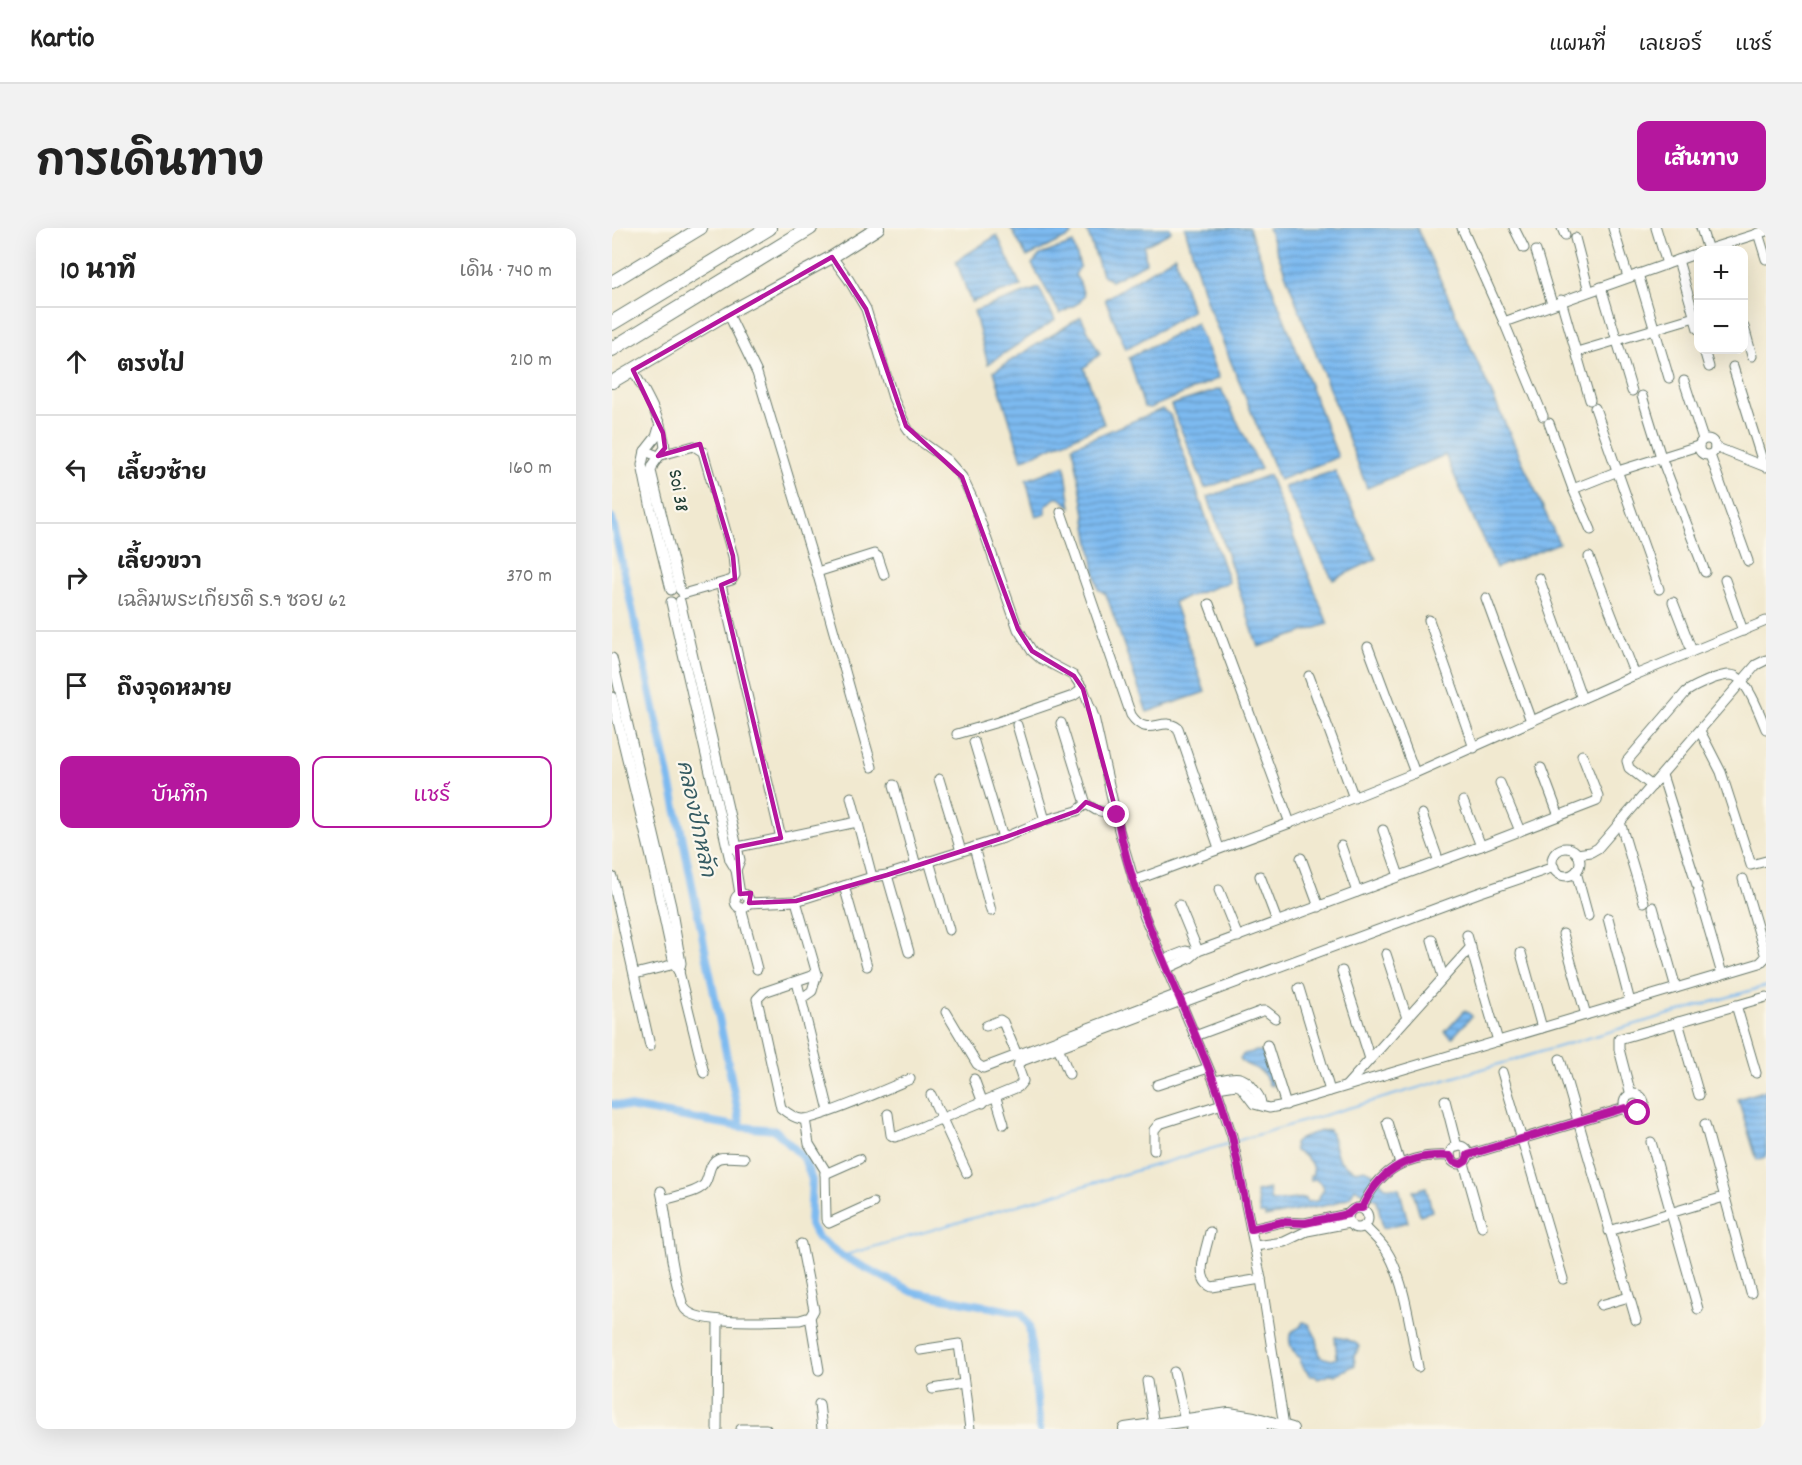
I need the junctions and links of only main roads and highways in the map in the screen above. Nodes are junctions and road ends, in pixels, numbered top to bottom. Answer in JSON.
{"nodes":[{"id":1,"x":769,"y":228,"type":"edge"},
{"id":2,"x":810,"y":228,"type":"edge"},
{"id":3,"x":878,"y":228,"type":"edge"},
{"id":4,"x":698,"y":229,"type":"edge"},
{"id":5,"x":612,"y":282,"type":"edge"},
{"id":6,"x":612,"y":323,"type":"edge"},
{"id":7,"x":612,"y":349,"type":"edge"},
{"id":8,"x":612,"y":382,"type":"edge"},
{"id":9,"x":1188,"y":1425,"type":"edge"},
{"id":10,"x":1286,"y":1428,"type":"edge"},
{"id":11,"x":1125,"y":1429,"type":"edge"},
{"id":12,"x":1261,"y":1429,"type":"edge"}],
"edges":[{"from":1,"to":6,"type":"highway"},
{"from":2,"to":7,"type":"highway"},
{"from":3,"to":8,"type":"main road"},
{"from":4,"to":5,"type":"main road"},
{"from":9,"to":10,"type":"main road"},
{"from":9,"to":11,"type":"main road"},
{"from":9,"to":12,"type":"main road"}]}
